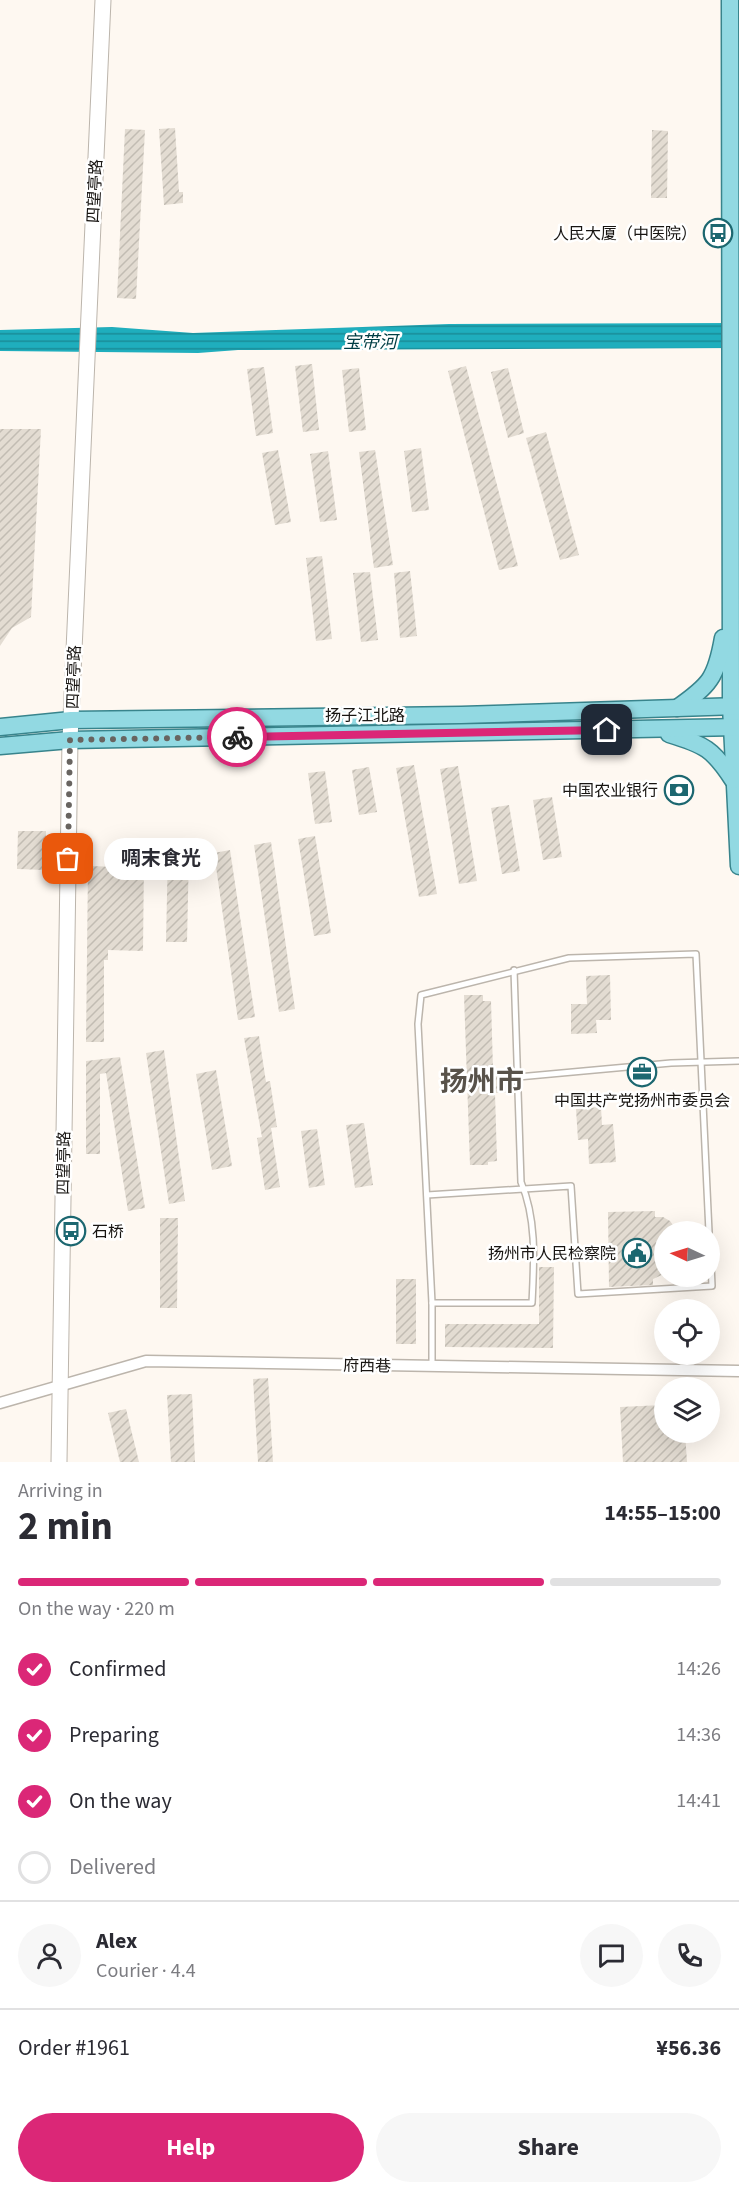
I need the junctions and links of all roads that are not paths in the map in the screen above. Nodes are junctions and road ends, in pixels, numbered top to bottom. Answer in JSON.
{"nodes":[{"id":1,"x":103,"y":0,"type":"edge"},
{"id":2,"x":730,"y":0,"type":"edge"},
{"id":3,"x":731,"y":596,"type":"junction"},
{"id":4,"x":735,"y":706,"type":"edge"},
{"id":5,"x":676,"y":708,"type":"junction"},
{"id":6,"x":71,"y":720,"type":"junction"},
{"id":7,"x":0,"y":727,"type":"edge"},
{"id":8,"x":735,"y":728,"type":"edge"},
{"id":9,"x":654,"y":729,"type":"junction"},
{"id":10,"x":70,"y":740,"type":"junction"},
{"id":11,"x":0,"y":746,"type":"edge"},
{"id":12,"x":735,"y":781,"type":"junction"},
{"id":13,"x":739,"y":866,"type":"edge"},
{"id":14,"x":514,"y":970,"type":"junction"},
{"id":15,"x":739,"y":1061,"type":"edge"},
{"id":16,"x":701,"y":1062,"type":"junction"},
{"id":17,"x":518,"y":1077,"type":"junction"},
{"id":18,"x":525,"y":1190,"type":"junction"},
{"id":19,"x":427,"y":1195,"type":"junction"},
{"id":20,"x":708,"y":1221,"type":"edge"},
{"id":21,"x":695,"y":1287,"type":"edge"},
{"id":22,"x":432,"y":1303,"type":"junction"},
{"id":23,"x":432,"y":1366,"type":"junction"},
{"id":24,"x":739,"y":1371,"type":"edge"},
{"id":25,"x":60,"y":1386,"type":"junction"},
{"id":26,"x":0,"y":1403,"type":"edge"},
{"id":27,"x":59,"y":1462,"type":"edge"}],
"edges":[{"from":1,"to":6,"type":"street","name":"四望亭路"},
{"from":2,"to":3,"type":"main road"},
{"from":3,"to":4,"type":"main road"},
{"from":3,"to":5,"type":"main road"},
{"from":4,"to":5,"type":"main road","name":"扬子江北路"},
{"from":4,"to":8,"type":"main road"},
{"from":5,"to":6,"type":"main road","name":"扬子江北路"},
{"from":6,"to":7,"type":"main road","name":"扬子江北路"},
{"from":6,"to":10,"type":"street","name":"四望亭路"},
{"from":8,"to":9,"type":"main road","name":"扬子江北路"},
{"from":8,"to":12,"type":"main road"},
{"from":9,"to":10,"type":"main road","name":"扬子江北路"},
{"from":9,"to":12,"type":"main road"},
{"from":10,"to":11,"type":"main road","name":"扬子江北路"},
{"from":10,"to":25,"type":"street","name":"四望亭路"},
{"from":12,"to":13,"type":"main road"},
{"from":14,"to":16,"type":"lane"},
{"from":14,"to":17,"type":"lane"},
{"from":14,"to":19,"type":"lane"},
{"from":15,"to":16,"type":"lane"},
{"from":16,"to":17,"type":"lane"},
{"from":16,"to":20,"type":"lane"},
{"from":17,"to":18,"type":"lane"},
{"from":18,"to":19,"type":"lane"},
{"from":18,"to":21,"type":"lane"},
{"from":18,"to":22,"type":"lane"},
{"from":19,"to":22,"type":"lane"},
{"from":22,"to":23,"type":"lane"},
{"from":23,"to":24,"type":"street","name":"府西巷"},
{"from":23,"to":25,"type":"street","name":"府西巷"},
{"from":25,"to":26,"type":"street","name":"府西巷"},
{"from":25,"to":27,"type":"street","name":"四望亭路"}]}
